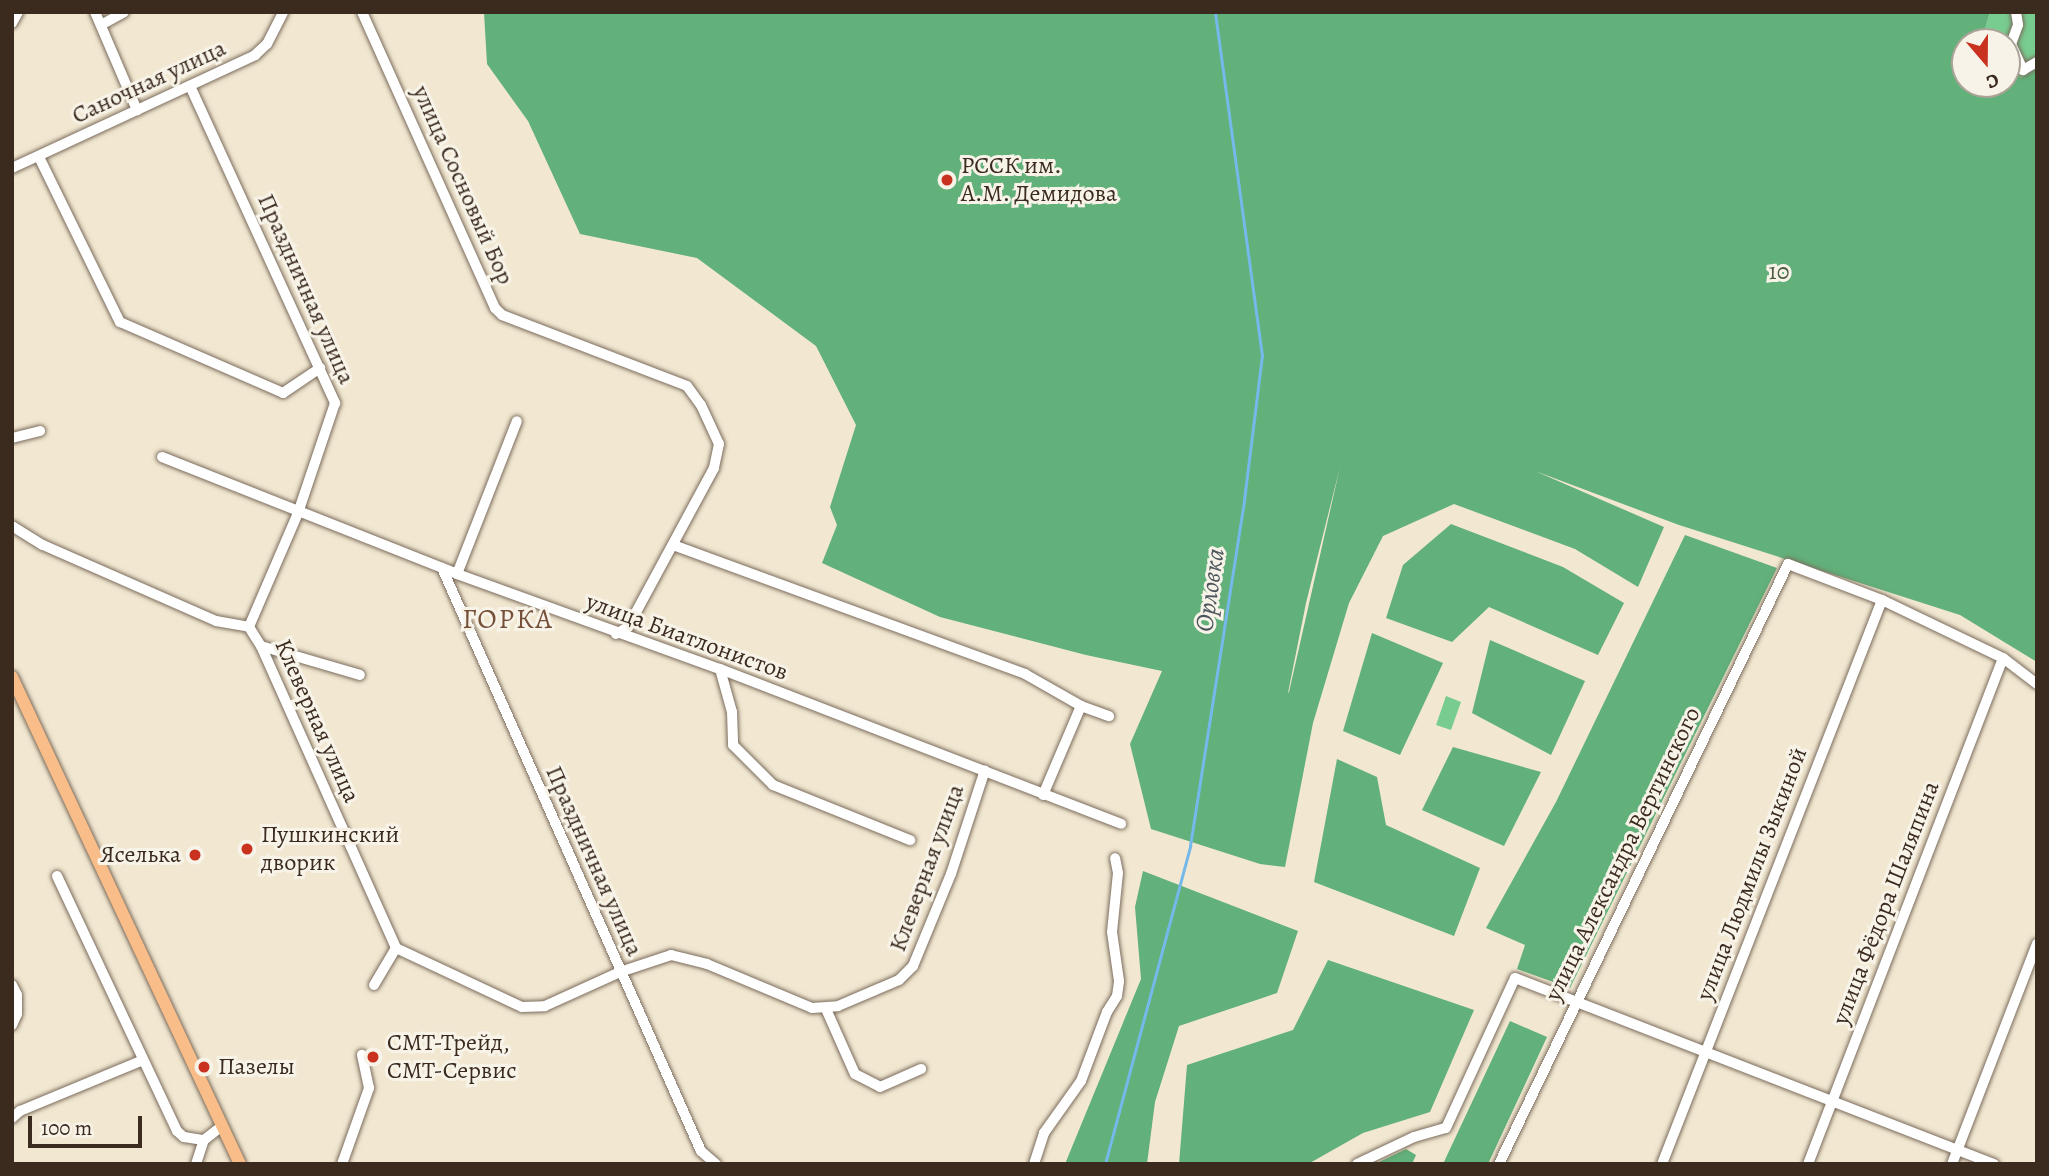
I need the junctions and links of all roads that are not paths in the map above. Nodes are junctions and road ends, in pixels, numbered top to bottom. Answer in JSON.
{"nodes":[{"id":1,"x":18,"y":12,"type":"edge"},
{"id":2,"x":95,"y":12,"type":"edge"},
{"id":3,"x":124,"y":12,"type":"edge"},
{"id":4,"x":283,"y":12,"type":"edge"},
{"id":5,"x":362,"y":12,"type":"edge"},
{"id":6,"x":2016,"y":12,"type":"edge"},
{"id":7,"x":12,"y":23,"type":"edge"},
{"id":8,"x":101,"y":24,"type":"junction"},
{"id":9,"x":2037,"y":62,"type":"edge"},
{"id":10,"x":190,"y":86,"type":"junction"},
{"id":11,"x":137,"y":110,"type":"junction"},
{"id":12,"x":39,"y":157,"type":"junction"},
{"id":13,"x":12,"y":168,"type":"edge"},
{"id":14,"x":320,"y":368,"type":"junction"},
{"id":15,"x":517,"y":421,"type":"dead end"},
{"id":16,"x":40,"y":431,"type":"dead end"},
{"id":17,"x":12,"y":438,"type":"edge"},
{"id":18,"x":162,"y":457,"type":"dead end"},
{"id":19,"x":298,"y":513,"type":"junction"},
{"id":20,"x":12,"y":526,"type":"edge"},
{"id":21,"x":673,"y":545,"type":"junction"},
{"id":22,"x":442,"y":568,"type":"junction"},
{"id":23,"x":457,"y":574,"type":"junction"},
{"id":24,"x":1882,"y":600,"type":"junction"},
{"id":25,"x":249,"y":627,"type":"junction"},
{"id":26,"x":616,"y":634,"type":"junction"},
{"id":27,"x":261,"y":646,"type":"junction"},
{"id":28,"x":2003,"y":658,"type":"junction"},
{"id":29,"x":720,"y":669,"type":"junction"},
{"id":30,"x":360,"y":675,"type":"dead end"},
{"id":31,"x":12,"y":677,"type":"edge"},
{"id":32,"x":2037,"y":684,"type":"edge"},
{"id":33,"x":1081,"y":706,"type":"junction"},
{"id":34,"x":1109,"y":716,"type":"dead end"},
{"id":35,"x":985,"y":770,"type":"junction"},
{"id":36,"x":1043,"y":795,"type":"junction"},
{"id":37,"x":1121,"y":824,"type":"dead end"},
{"id":38,"x":910,"y":840,"type":"dead end"},
{"id":39,"x":1115,"y":858,"type":"dead end"},
{"id":40,"x":57,"y":876,"type":"dead end"},
{"id":41,"x":2037,"y":944,"type":"edge"},
{"id":42,"x":396,"y":948,"type":"junction"},
{"id":43,"x":620,"y":972,"type":"junction"},
{"id":44,"x":12,"y":985,"type":"edge"},
{"id":45,"x":374,"y":985,"type":"dead end"},
{"id":46,"x":1574,"y":1003,"type":"junction"},
{"id":47,"x":826,"y":1009,"type":"junction"},
{"id":48,"x":12,"y":1025,"type":"edge"},
{"id":49,"x":1704,"y":1053,"type":"junction"},
{"id":50,"x":362,"y":1055,"type":"dead end"},
{"id":51,"x":143,"y":1060,"type":"junction"},
{"id":52,"x":921,"y":1069,"type":"dead end"},
{"id":53,"x":1832,"y":1101,"type":"junction"},
{"id":54,"x":12,"y":1118,"type":"edge"},
{"id":55,"x":222,"y":1126,"type":"junction"},
{"id":56,"x":204,"y":1140,"type":"junction"},
{"id":57,"x":1958,"y":1149,"type":"junction"},
{"id":58,"x":196,"y":1164,"type":"edge"},
{"id":59,"x":240,"y":1164,"type":"edge"},
{"id":60,"x":342,"y":1164,"type":"edge"},
{"id":61,"x":716,"y":1164,"type":"edge"},
{"id":62,"x":1034,"y":1164,"type":"edge"},
{"id":63,"x":1357,"y":1164,"type":"edge"},
{"id":64,"x":1499,"y":1164,"type":"edge"},
{"id":65,"x":1662,"y":1164,"type":"edge"},
{"id":66,"x":1808,"y":1164,"type":"edge"},
{"id":67,"x":1952,"y":1164,"type":"edge"},
{"id":68,"x":1994,"y":1164,"type":"edge"}],
"edges":[{"from":1,"to":7,"type":"street"},
{"from":2,"to":8,"type":"street"},
{"from":3,"to":8,"type":"street"},
{"from":4,"to":10,"type":"street","name":"Саночная улица"},
{"from":5,"to":21,"type":"street","name":"улица Сосновый Бор"},
{"from":6,"to":9,"type":"street"},
{"from":8,"to":11,"type":"street"},
{"from":10,"to":11,"type":"street","name":"Саночная улица"},
{"from":10,"to":14,"type":"street","name":"Праздничная улица"},
{"from":11,"to":12,"type":"street","name":"Саночная улица"},
{"from":12,"to":13,"type":"street","name":"Саночная улица"},
{"from":12,"to":14,"type":"street"},
{"from":14,"to":19,"type":"street","name":"Праздничная улица"},
{"from":15,"to":23,"type":"street"},
{"from":16,"to":17,"type":"street"},
{"from":18,"to":19,"type":"street","name":"улица Биатлонистов"},
{"from":19,"to":22,"type":"street","name":"улица Биатлонистов"},
{"from":19,"to":25,"type":"street","name":"Праздничная улица"},
{"from":20,"to":25,"type":"street"},
{"from":21,"to":26,"type":"street","name":"улица Сосновый Бор"},
{"from":21,"to":33,"type":"street"},
{"from":22,"to":23,"type":"street","name":"улица Биатлонистов"},
{"from":22,"to":43,"type":"street","name":"Праздничная улица"},
{"from":23,"to":26,"type":"street","name":"улица Биатлонистов"},
{"from":24,"to":28,"type":"street"},
{"from":24,"to":46,"type":"street","name":"улица Александра Вертинского"},
{"from":24,"to":49,"type":"street","name":"улица Людмилы Зыкиной"},
{"from":25,"to":27,"type":"street","name":"Клеверная улица"},
{"from":26,"to":29,"type":"street","name":"улица Биатлонистов"},
{"from":27,"to":30,"type":"street"},
{"from":27,"to":42,"type":"street","name":"Клеверная улица"},
{"from":28,"to":32,"type":"street"},
{"from":28,"to":53,"type":"street","name":"улица Фёдора Шаляпина"},
{"from":29,"to":35,"type":"street","name":"улица Биатлонистов"},
{"from":29,"to":38,"type":"street"},
{"from":31,"to":55,"type":"main road"},
{"from":33,"to":34,"type":"street"},
{"from":33,"to":36,"type":"street"},
{"from":35,"to":36,"type":"street","name":"улица Биатлонистов"},
{"from":35,"to":47,"type":"street","name":"Клеверная улица"},
{"from":36,"to":37,"type":"street","name":"улица Биатлонистов"},
{"from":39,"to":62,"type":"street"},
{"from":40,"to":51,"type":"street"},
{"from":41,"to":57,"type":"street"},
{"from":42,"to":43,"type":"street"},
{"from":42,"to":45,"type":"street"},
{"from":43,"to":47,"type":"street"},
{"from":43,"to":61,"type":"street","name":"Праздничная улица"},
{"from":44,"to":48,"type":"street"},
{"from":46,"to":49,"type":"street"},
{"from":46,"to":63,"type":"street"},
{"from":46,"to":64,"type":"street","name":"улица Александра Вертинского"},
{"from":47,"to":52,"type":"street"},
{"from":49,"to":53,"type":"street"},
{"from":49,"to":65,"type":"street","name":"улица Людмилы Зыкиной"},
{"from":50,"to":60,"type":"street"},
{"from":51,"to":54,"type":"street"},
{"from":51,"to":56,"type":"street"},
{"from":53,"to":57,"type":"street"},
{"from":53,"to":66,"type":"street","name":"улица Фёдора Шаляпина"},
{"from":55,"to":56,"type":"street"},
{"from":55,"to":59,"type":"main road"},
{"from":56,"to":58,"type":"street"},
{"from":57,"to":67,"type":"street"},
{"from":57,"to":68,"type":"street"}]}
